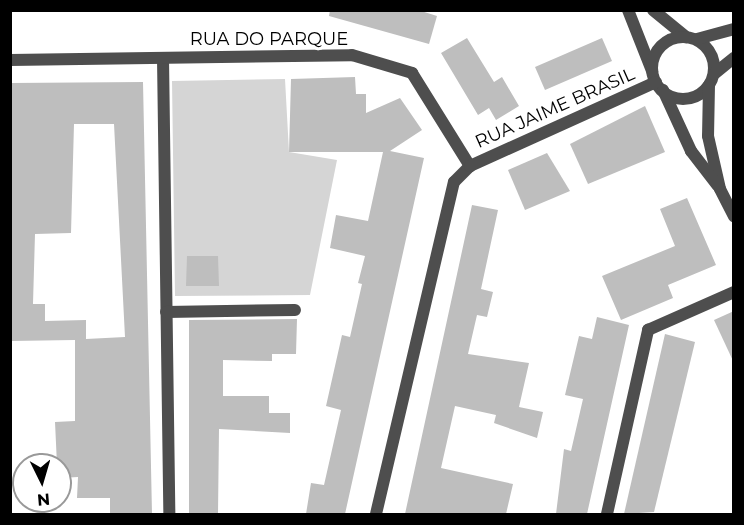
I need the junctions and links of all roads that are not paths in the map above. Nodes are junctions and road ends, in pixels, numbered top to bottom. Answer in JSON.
{"nodes":[{"id":1,"x":628,"y":10,"type":"edge"},
{"id":2,"x":653,"y":10,"type":"edge"},
{"id":3,"x":734,"y":29,"type":"edge"},
{"id":4,"x":691,"y":38,"type":"junction"},
{"id":5,"x":163,"y":58,"type":"junction"},
{"id":6,"x":734,"y":58,"type":"edge"},
{"id":7,"x":10,"y":60,"type":"edge"},
{"id":8,"x":712,"y":79,"type":"junction"},
{"id":9,"x":657,"y":81,"type":"junction"},
{"id":10,"x":470,"y":166,"type":"junction"},
{"id":11,"x":720,"y":189,"type":"junction"},
{"id":12,"x":734,"y":217,"type":"edge"},
{"id":13,"x":734,"y":292,"type":"edge"},
{"id":14,"x":295,"y":310,"type":"dead end"},
{"id":15,"x":166,"y":312,"type":"junction"},
{"id":16,"x":169,"y":514,"type":"edge"},
{"id":17,"x":376,"y":514,"type":"edge"},
{"id":18,"x":607,"y":514,"type":"edge"}],
"edges":[{"from":1,"to":9,"type":"street"},
{"from":2,"to":4,"type":"street"},
{"from":3,"to":4,"type":"street"},
{"from":4,"to":8,"type":"street"},
{"from":4,"to":9,"type":"street"},
{"from":5,"to":7,"type":"street","name":"RUA DO PARQUE"},
{"from":5,"to":10,"type":"street","name":"RUA DO PARQUE"},
{"from":5,"to":15,"type":"street"},
{"from":6,"to":8,"type":"street"},
{"from":8,"to":9,"type":"street"},
{"from":8,"to":11,"type":"street"},
{"from":9,"to":10,"type":"street","name":"RUA JAIME BRASIL"},
{"from":9,"to":11,"type":"street"},
{"from":10,"to":17,"type":"street"},
{"from":11,"to":12,"type":"street"},
{"from":13,"to":18,"type":"street"},
{"from":14,"to":15,"type":"street"},
{"from":15,"to":16,"type":"street"}]}
